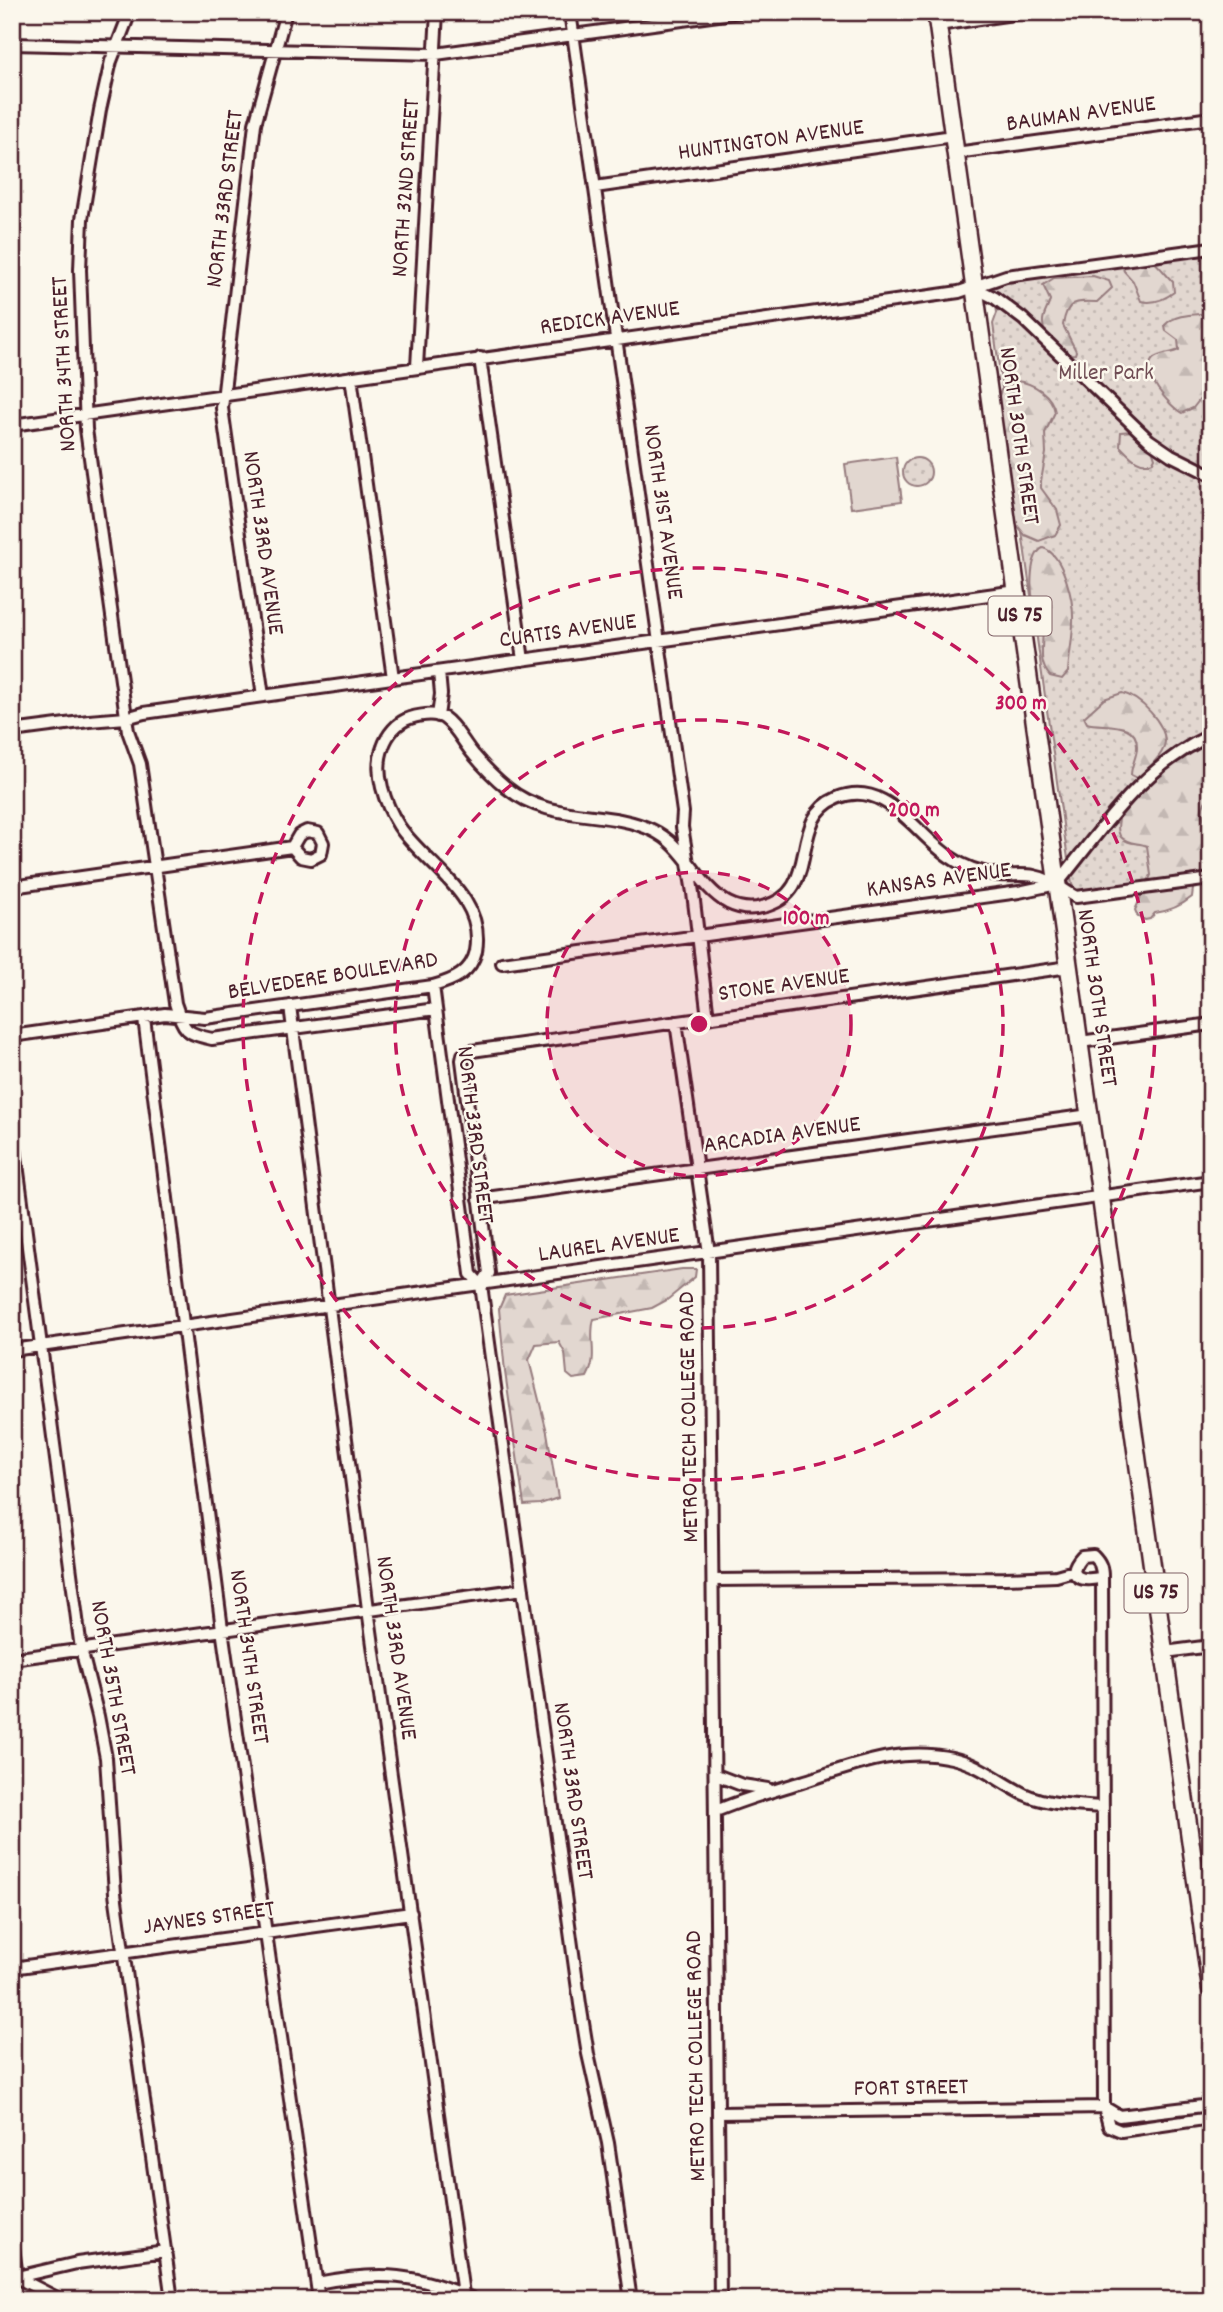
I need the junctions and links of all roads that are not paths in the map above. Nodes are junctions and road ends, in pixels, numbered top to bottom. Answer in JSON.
{"nodes":[{"id":1,"x":130,"y":12,"type":"edge"},
{"id":2,"x":286,"y":12,"type":"edge"},
{"id":3,"x":437,"y":12,"type":"edge"},
{"id":4,"x":570,"y":12,"type":"edge"},
{"id":5,"x":740,"y":12,"type":"edge"},
{"id":6,"x":1028,"y":12,"type":"edge"},
{"id":7,"x":937,"y":18,"type":"edge"},
{"id":8,"x":573,"y":36,"type":"junction"},
{"id":9,"x":12,"y":44,"type":"edge"},
{"id":10,"x":117,"y":47,"type":"junction"},
{"id":11,"x":274,"y":50,"type":"junction"},
{"id":12,"x":436,"y":54,"type":"junction"},
{"id":13,"x":1211,"y":118,"type":"edge"},
{"id":14,"x":954,"y":136,"type":"junction"},
{"id":15,"x":956,"y":153,"type":"junction"},
{"id":16,"x":595,"y":187,"type":"junction"},
{"id":17,"x":1211,"y":248,"type":"edge"},
{"id":18,"x":975,"y":288,"type":"junction"},
{"id":19,"x":617,"y":339,"type":"junction"},
{"id":20,"x":480,"y":358,"type":"junction"},
{"id":21,"x":416,"y":367,"type":"junction"},
{"id":22,"x":351,"y":377,"type":"junction"},
{"id":23,"x":224,"y":395,"type":"junction"},
{"id":24,"x":86,"y":415,"type":"junction"},
{"id":25,"x":12,"y":425,"type":"edge"},
{"id":26,"x":1211,"y":475,"type":"edge"},
{"id":27,"x":1017,"y":591,"type":"junction"},
{"id":28,"x":658,"y":640,"type":"junction"},
{"id":29,"x":523,"y":660,"type":"junction"},
{"id":30,"x":439,"y":672,"type":"junction"},
{"id":31,"x":393,"y":678,"type":"junction"},
{"id":32,"x":262,"y":696,"type":"junction"},
{"id":33,"x":438,"y":716,"type":"junction"},
{"id":34,"x":126,"y":718,"type":"junction"},
{"id":35,"x":12,"y":732,"type":"edge"},
{"id":36,"x":1211,"y":735,"type":"edge"},
{"id":37,"x":292,"y":848,"type":"dead end"},
{"id":38,"x":688,"y":861,"type":"junction"},
{"id":39,"x":155,"y":867,"type":"junction"},
{"id":40,"x":1211,"y":879,"type":"edge"},
{"id":41,"x":1057,"y":884,"type":"junction"},
{"id":42,"x":12,"y":887,"type":"edge"},
{"id":43,"x":697,"y":937,"type":"junction"},
{"id":44,"x":502,"y":963,"type":"dead end"},
{"id":45,"x":1069,"y":967,"type":"junction"},
{"id":46,"x":433,"y":986,"type":"junction"},
{"id":47,"x":290,"y":1006,"type":"junction"},
{"id":48,"x":436,"y":1009,"type":"junction"},
{"id":49,"x":179,"y":1015,"type":"junction"},
{"id":50,"x":144,"y":1018,"type":"junction"},
{"id":51,"x":708,"y":1018,"type":"junction"},
{"id":52,"x":676,"y":1022,"type":"junction"},
{"id":53,"x":1211,"y":1024,"type":"edge"},
{"id":54,"x":294,"y":1030,"type":"junction"},
{"id":55,"x":12,"y":1036,"type":"edge"},
{"id":56,"x":1080,"y":1042,"type":"junction"},
{"id":57,"x":463,"y":1055,"type":"joint"},
{"id":58,"x":1090,"y":1115,"type":"junction"},
{"id":59,"x":12,"y":1126,"type":"edge"},
{"id":60,"x":696,"y":1169,"type":"junction"},
{"id":61,"x":1211,"y":1181,"type":"edge"},
{"id":62,"x":1101,"y":1197,"type":"junction"},
{"id":63,"x":479,"y":1199,"type":"junction"},
{"id":64,"x":709,"y":1253,"type":"junction"},
{"id":65,"x":481,"y":1285,"type":"junction"},
{"id":66,"x":329,"y":1307,"type":"junction"},
{"id":67,"x":184,"y":1326,"type":"junction"},
{"id":68,"x":41,"y":1346,"type":"junction"},
{"id":69,"x":12,"y":1350,"type":"edge"},
{"id":70,"x":1074,"y":1571,"type":"junction"},
{"id":71,"x":1102,"y":1577,"type":"junction"},
{"id":72,"x":713,"y":1580,"type":"junction"},
{"id":73,"x":523,"y":1589,"type":"junction"},
{"id":74,"x":368,"y":1609,"type":"junction"},
{"id":75,"x":222,"y":1629,"type":"junction"},
{"id":76,"x":1211,"y":1646,"type":"edge"},
{"id":77,"x":81,"y":1649,"type":"junction"},
{"id":78,"x":1165,"y":1652,"type":"junction"},
{"id":79,"x":12,"y":1659,"type":"edge"},
{"id":80,"x":716,"y":1775,"type":"junction"},
{"id":81,"x":771,"y":1790,"type":"junction"},
{"id":82,"x":1102,"y":1807,"type":"junction"},
{"id":83,"x":716,"y":1811,"type":"junction"},
{"id":84,"x":411,"y":1913,"type":"junction"},
{"id":85,"x":266,"y":1933,"type":"junction"},
{"id":86,"x":123,"y":1952,"type":"junction"},
{"id":87,"x":12,"y":1968,"type":"edge"},
{"id":88,"x":1211,"y":1989,"type":"edge"},
{"id":89,"x":1211,"y":2105,"type":"edge"},
{"id":90,"x":1104,"y":2107,"type":"junction"},
{"id":91,"x":719,"y":2113,"type":"junction"},
{"id":92,"x":1211,"y":2118,"type":"edge"},
{"id":93,"x":12,"y":2240,"type":"edge"},
{"id":94,"x":166,"y":2251,"type":"junction"},
{"id":95,"x":15,"y":2276,"type":"edge"},
{"id":96,"x":317,"y":2283,"type":"junction"},
{"id":97,"x":463,"y":2294,"type":"junction"},
{"id":98,"x":61,"y":2300,"type":"edge"},
{"id":99,"x":172,"y":2300,"type":"edge"},
{"id":100,"x":319,"y":2300,"type":"edge"},
{"id":101,"x":475,"y":2300,"type":"edge"},
{"id":102,"x":631,"y":2300,"type":"edge"},
{"id":103,"x":720,"y":2300,"type":"edge"}],
"edges":[{"from":1,"to":10,"type":"street","name":"NORTH 34TH STREET"},
{"from":2,"to":11,"type":"street","name":"NORTH 33RD STREET"},
{"from":3,"to":12,"type":"street","name":"NORTH 32ND STREET"},
{"from":4,"to":8,"type":"street","name":"NORTH 31ST AVENUE"},
{"from":5,"to":8,"type":"street"},
{"from":6,"to":7,"type":"street"},
{"from":7,"to":14,"type":"highway","name":"NORTH 30TH STREET","number":"US 75"},
{"from":8,"to":12,"type":"street"},
{"from":8,"to":16,"type":"street","name":"NORTH 31ST AVENUE"},
{"from":9,"to":10,"type":"street"},
{"from":10,"to":11,"type":"street"},
{"from":10,"to":24,"type":"street","name":"NORTH 34TH STREET"},
{"from":11,"to":12,"type":"street"},
{"from":11,"to":23,"type":"street","name":"NORTH 33RD STREET"},
{"from":12,"to":21,"type":"street","name":"NORTH 32ND STREET"},
{"from":13,"to":15,"type":"street","name":"BAUMAN AVENUE"},
{"from":14,"to":15,"type":"highway","name":"NORTH 30TH STREET","number":"US 75"},
{"from":14,"to":16,"type":"street","name":"HUNTINGTON AVENUE"},
{"from":15,"to":18,"type":"highway","name":"NORTH 30TH STREET","number":"US 75"},
{"from":16,"to":19,"type":"street","name":"NORTH 31ST AVENUE"},
{"from":17,"to":18,"type":"street","name":"REDICK AVENUE"},
{"from":18,"to":19,"type":"street","name":"REDICK AVENUE"},
{"from":18,"to":26,"type":"street"},
{"from":18,"to":27,"type":"highway","name":"NORTH 30TH STREET","number":"US 75"},
{"from":19,"to":20,"type":"street","name":"REDICK AVENUE"},
{"from":19,"to":28,"type":"street","name":"NORTH 31ST AVENUE"},
{"from":20,"to":21,"type":"street","name":"REDICK AVENUE"},
{"from":20,"to":29,"type":"street"},
{"from":21,"to":22,"type":"street","name":"REDICK AVENUE"},
{"from":22,"to":23,"type":"street","name":"REDICK AVENUE"},
{"from":22,"to":31,"type":"street"},
{"from":23,"to":24,"type":"street","name":"REDICK AVENUE"},
{"from":23,"to":32,"type":"street","name":"NORTH 33RD AVENUE"},
{"from":24,"to":25,"type":"street","name":"REDICK AVENUE"},
{"from":24,"to":34,"type":"street","name":"NORTH 34TH STREET"},
{"from":27,"to":28,"type":"street","name":"CURTIS AVENUE"},
{"from":27,"to":41,"type":"highway","name":"NORTH 30TH STREET","number":"US 75"},
{"from":28,"to":29,"type":"street","name":"CURTIS AVENUE"},
{"from":28,"to":38,"type":"street","name":"NORTH 31ST AVENUE"},
{"from":29,"to":30,"type":"street","name":"CURTIS AVENUE"},
{"from":30,"to":31,"type":"street","name":"CURTIS AVENUE"},
{"from":30,"to":33,"type":"street"},
{"from":31,"to":32,"type":"street","name":"CURTIS AVENUE"},
{"from":32,"to":34,"type":"street","name":"CURTIS AVENUE"},
{"from":33,"to":38,"type":"street"},
{"from":33,"to":46,"type":"street","name":"BELVEDERE BOULEVARD"},
{"from":34,"to":35,"type":"street"},
{"from":34,"to":39,"type":"street"},
{"from":36,"to":41,"type":"street"},
{"from":37,"to":39,"type":"street"},
{"from":38,"to":41,"type":"street"},
{"from":38,"to":43,"type":"street","name":"NORTH 31ST AVENUE"},
{"from":39,"to":42,"type":"street"},
{"from":39,"to":49,"type":"street"},
{"from":40,"to":41,"type":"street"},
{"from":41,"to":43,"type":"street","name":"KANSAS AVENUE"},
{"from":41,"to":45,"type":"highway","name":"NORTH 30TH STREET","number":"US 75"},
{"from":43,"to":44,"type":"street","name":"KANSAS AVENUE"},
{"from":43,"to":51,"type":"street","name":"NORTH 31ST AVENUE"},
{"from":45,"to":51,"type":"street","name":"STONE AVENUE"},
{"from":45,"to":56,"type":"highway","name":"NORTH 30TH STREET","number":"US 75"},
{"from":46,"to":47,"type":"street","name":"BELVEDERE BOULEVARD"},
{"from":46,"to":48,"type":"street","name":"NORTH 33RD STREET"},
{"from":47,"to":49,"type":"street","name":"BELVEDERE BOULEVARD"},
{"from":47,"to":54,"type":"street","name":"NORTH 33RD AVENUE"},
{"from":48,"to":54,"type":"street"},
{"from":48,"to":65,"type":"street","name":"NORTH 33RD STREET"},
{"from":49,"to":50,"type":"street"},
{"from":49,"to":54,"type":"street"},
{"from":50,"to":55,"type":"street"},
{"from":50,"to":67,"type":"street","name":"NORTH 34TH STREET"},
{"from":51,"to":52,"type":"street","name":"STONE AVENUE"},
{"from":52,"to":57,"type":"street","name":"STONE AVENUE"},
{"from":52,"to":60,"type":"street"},
{"from":53,"to":56,"type":"street"},
{"from":54,"to":66,"type":"street","name":"NORTH 33RD AVENUE"},
{"from":56,"to":58,"type":"highway","name":"NORTH 30TH STREET","number":"US 75"},
{"from":57,"to":63,"type":"street","name":"NORTH 33RD STREET"},
{"from":58,"to":60,"type":"street","name":"ARCADIA AVENUE"},
{"from":58,"to":62,"type":"highway","name":"NORTH 30TH STREET","number":"US 75"},
{"from":59,"to":68,"type":"street","name":"NORTH 35TH STREET"},
{"from":60,"to":63,"type":"street","name":"ARCADIA AVENUE"},
{"from":60,"to":64,"type":"street"},
{"from":61,"to":62,"type":"street","name":"LAUREL AVENUE"},
{"from":62,"to":64,"type":"street","name":"LAUREL AVENUE"},
{"from":62,"to":78,"type":"highway","name":"NORTH 30TH STREET","number":"US 75"},
{"from":63,"to":65,"type":"street","name":"NORTH 33RD STREET"},
{"from":64,"to":65,"type":"street","name":"LAUREL AVENUE"},
{"from":64,"to":72,"type":"street","name":"METRO TECH COLLEGE ROAD"},
{"from":65,"to":66,"type":"street","name":"LAUREL AVENUE"},
{"from":65,"to":73,"type":"street","name":"NORTH 33RD STREET"},
{"from":66,"to":67,"type":"street","name":"LAUREL AVENUE"},
{"from":66,"to":74,"type":"street","name":"NORTH 33RD AVENUE"},
{"from":67,"to":68,"type":"street","name":"LAUREL AVENUE"},
{"from":67,"to":75,"type":"street","name":"NORTH 34TH STREET"},
{"from":68,"to":69,"type":"street","name":"LAUREL AVENUE"},
{"from":68,"to":77,"type":"street","name":"NORTH 35TH STREET"},
{"from":70,"to":71,"type":"street"},
{"from":70,"to":71,"type":"street"},
{"from":70,"to":72,"type":"street"},
{"from":71,"to":82,"type":"street"},
{"from":72,"to":80,"type":"street","name":"METRO TECH COLLEGE ROAD"},
{"from":73,"to":74,"type":"street"},
{"from":73,"to":102,"type":"street","name":"NORTH 33RD STREET"},
{"from":74,"to":75,"type":"street"},
{"from":74,"to":84,"type":"street","name":"NORTH 33RD AVENUE"},
{"from":75,"to":77,"type":"street"},
{"from":75,"to":85,"type":"street","name":"NORTH 34TH STREET"},
{"from":76,"to":78,"type":"street"},
{"from":77,"to":79,"type":"street"},
{"from":77,"to":86,"type":"street","name":"NORTH 35TH STREET"},
{"from":78,"to":88,"type":"highway","name":"NORTH 30TH STREET","number":"US 75"},
{"from":80,"to":81,"type":"street"},
{"from":80,"to":83,"type":"street","name":"METRO TECH COLLEGE ROAD"},
{"from":81,"to":82,"type":"street"},
{"from":81,"to":83,"type":"street"},
{"from":82,"to":90,"type":"street"},
{"from":83,"to":91,"type":"street","name":"METRO TECH COLLEGE ROAD"},
{"from":84,"to":85,"type":"street","name":"JAYNES STREET"},
{"from":84,"to":97,"type":"street","name":"NORTH 33RD AVENUE"},
{"from":85,"to":86,"type":"street","name":"JAYNES STREET"},
{"from":85,"to":96,"type":"street","name":"NORTH 34TH STREET"},
{"from":86,"to":87,"type":"street","name":"JAYNES STREET"},
{"from":86,"to":94,"type":"street","name":"NORTH 35TH STREET"},
{"from":89,"to":90,"type":"street","name":"FORT STREET"},
{"from":90,"to":91,"type":"street","name":"FORT STREET"},
{"from":90,"to":92,"type":"street"},
{"from":91,"to":103,"type":"street","name":"METRO TECH COLLEGE ROAD"},
{"from":93,"to":95,"type":"street"},
{"from":94,"to":95,"type":"street"},
{"from":94,"to":99,"type":"street","name":"NORTH 35TH STREET"},
{"from":95,"to":98,"type":"street"},
{"from":96,"to":97,"type":"street"},
{"from":96,"to":100,"type":"street","name":"NORTH 34TH STREET"},
{"from":97,"to":101,"type":"street"}]}
